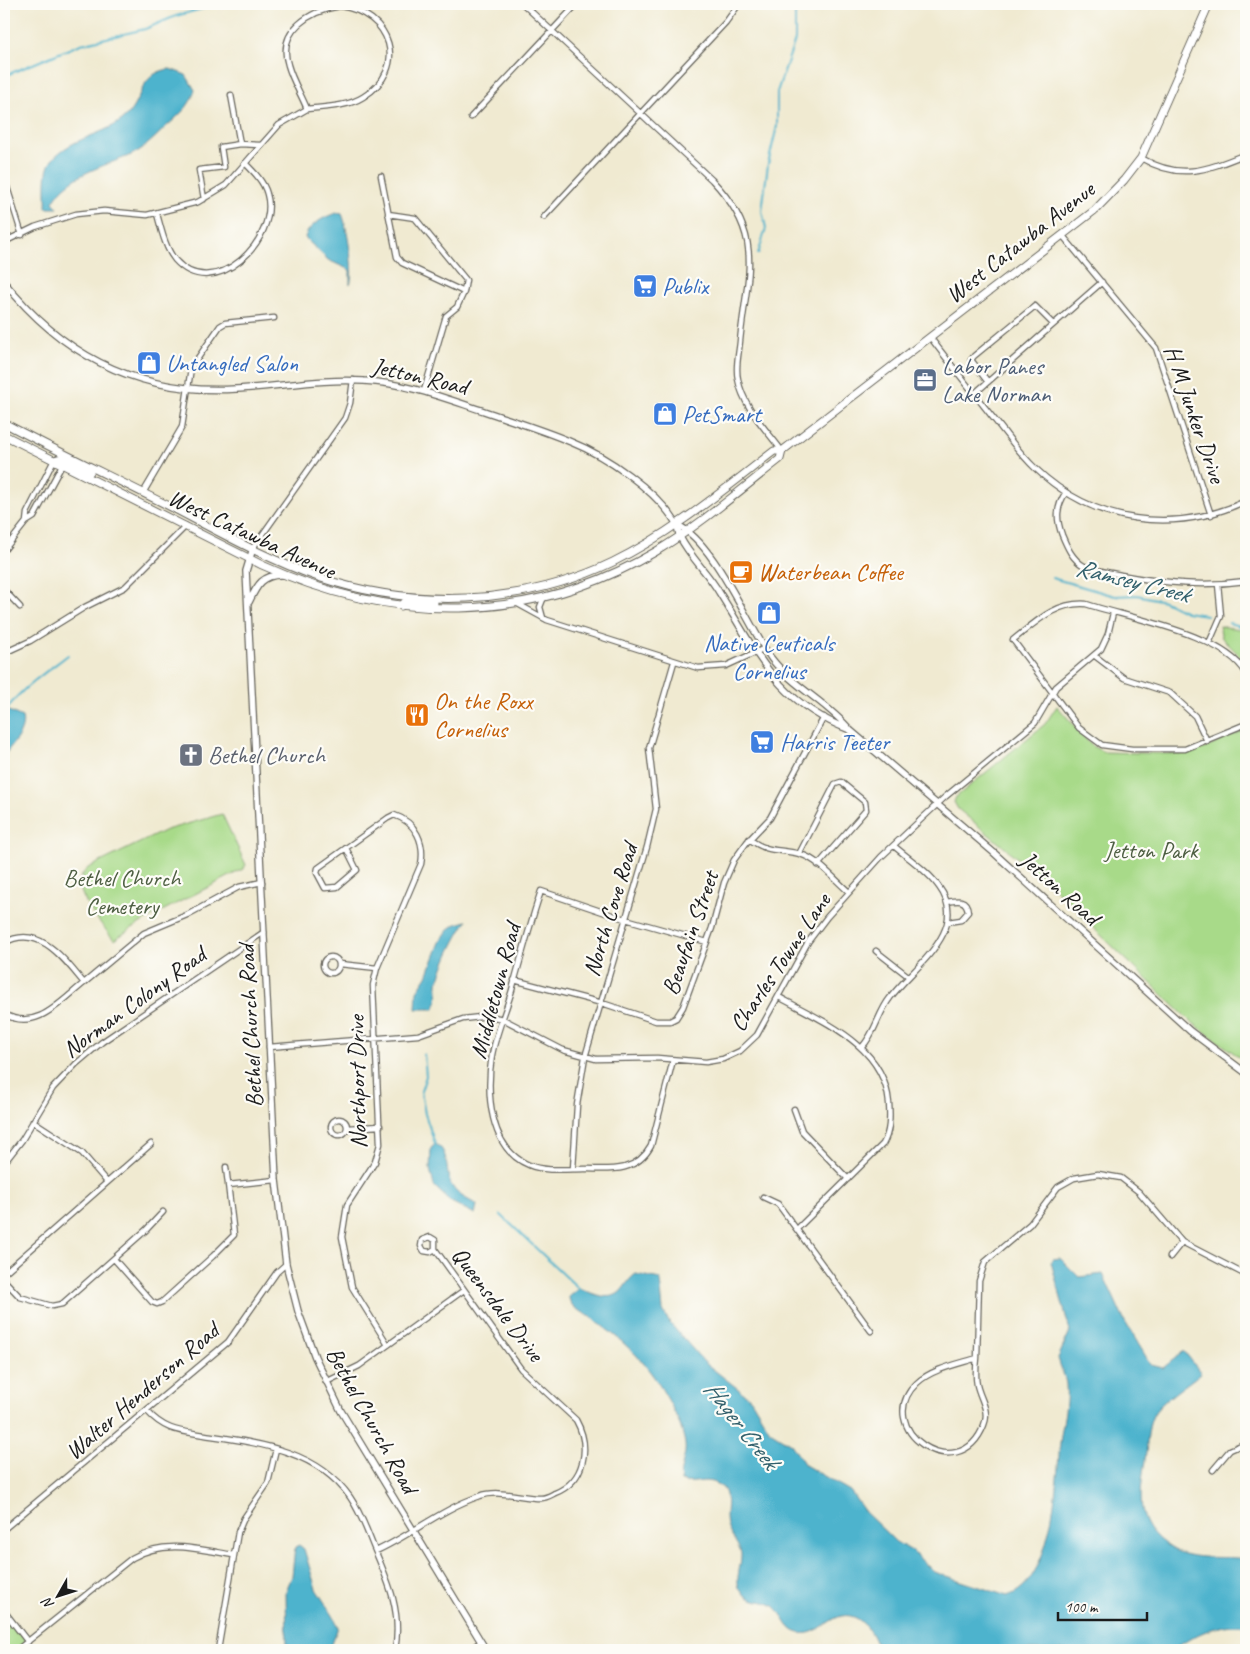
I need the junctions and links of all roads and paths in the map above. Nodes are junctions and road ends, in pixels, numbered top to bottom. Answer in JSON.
{"nodes":[{"id":1,"x":523,"y":4,"type":"edge"},
{"id":2,"x":577,"y":4,"type":"edge"},
{"id":3,"x":739,"y":4,"type":"edge"},
{"id":4,"x":1209,"y":4,"type":"edge"},
{"id":5,"x":552,"y":30,"type":"junction"},
{"id":6,"x":231,"y":95,"type":"dead end"},
{"id":7,"x":307,"y":108,"type":"junction"},
{"id":8,"x":641,"y":114,"type":"junction"},
{"id":9,"x":471,"y":117,"type":"dead end"},
{"id":10,"x":240,"y":144,"type":"junction"},
{"id":11,"x":260,"y":145,"type":"junction"},
{"id":12,"x":1246,"y":154,"type":"edge"},
{"id":13,"x":1141,"y":158,"type":"junction"},
{"id":14,"x":245,"y":164,"type":"junction"},
{"id":15,"x":381,"y":176,"type":"dead end"},
{"id":16,"x":6,"y":184,"type":"dead end"},
{"id":17,"x":204,"y":199,"type":"junction"},
{"id":18,"x":157,"y":214,"type":"junction"},
{"id":19,"x":388,"y":214,"type":"junction"},
{"id":20,"x":544,"y":217,"type":"dead end"},
{"id":21,"x":22,"y":234,"type":"junction"},
{"id":22,"x":1063,"y":236,"type":"junction"},
{"id":23,"x":4,"y":242,"type":"edge"},
{"id":24,"x":4,"y":282,"type":"edge"},
{"id":25,"x":1102,"y":282,"type":"junction"},
{"id":26,"x":464,"y":292,"type":"junction"},
{"id":27,"x":274,"y":318,"type":"dead end"},
{"id":28,"x":1054,"y":324,"type":"junction"},
{"id":29,"x":930,"y":337,"type":"junction"},
{"id":30,"x":353,"y":380,"type":"junction"},
{"id":31,"x":988,"y":382,"type":"junction"},
{"id":32,"x":187,"y":390,"type":"junction"},
{"id":33,"x":424,"y":391,"type":"junction"},
{"id":34,"x":974,"y":394,"type":"junction"},
{"id":35,"x":4,"y":424,"type":"edge"},
{"id":36,"x":4,"y":435,"type":"edge"},
{"id":37,"x":782,"y":450,"type":"junction"},
{"id":38,"x":54,"y":460,"type":"junction"},
{"id":39,"x":62,"y":464,"type":"junction"},
{"id":40,"x":116,"y":480,"type":"junction"},
{"id":41,"x":1066,"y":492,"type":"junction"},
{"id":42,"x":142,"y":493,"type":"junction"},
{"id":43,"x":1246,"y":501,"type":"edge"},
{"id":44,"x":1211,"y":515,"type":"junction"},
{"id":45,"x":26,"y":522,"type":"junction"},
{"id":46,"x":677,"y":525,"type":"junction"},
{"id":47,"x":186,"y":526,"type":"junction"},
{"id":48,"x":688,"y":530,"type":"junction"},
{"id":49,"x":679,"y":536,"type":"junction"},
{"id":50,"x":253,"y":548,"type":"junction"},
{"id":51,"x":4,"y":550,"type":"edge"},
{"id":52,"x":248,"y":558,"type":"junction"},
{"id":53,"x":284,"y":575,"type":"junction"},
{"id":54,"x":1246,"y":581,"type":"edge"},
{"id":55,"x":1218,"y":584,"type":"junction"},
{"id":56,"x":4,"y":590,"type":"edge"},
{"id":57,"x":544,"y":597,"type":"junction"},
{"id":58,"x":472,"y":598,"type":"junction"},
{"id":59,"x":516,"y":603,"type":"junction"},
{"id":60,"x":248,"y":604,"type":"junction"},
{"id":61,"x":401,"y":606,"type":"junction"},
{"id":62,"x":20,"y":607,"type":"dead end"},
{"id":63,"x":1114,"y":613,"type":"junction"},
{"id":64,"x":543,"y":618,"type":"junction"},
{"id":65,"x":1210,"y":642,"type":"junction"},
{"id":66,"x":765,"y":648,"type":"junction"},
{"id":67,"x":4,"y":653,"type":"edge"},
{"id":68,"x":754,"y":653,"type":"junction"},
{"id":69,"x":1095,"y":656,"type":"junction"},
{"id":70,"x":674,"y":662,"type":"junction"},
{"id":71,"x":1246,"y":672,"type":"edge"},
{"id":72,"x":1054,"y":692,"type":"junction"},
{"id":73,"x":824,"y":717,"type":"junction"},
{"id":74,"x":1246,"y":724,"type":"edge"},
{"id":75,"x":850,"y":730,"type":"junction"},
{"id":76,"x":1207,"y":741,"type":"junction"},
{"id":77,"x":939,"y":804,"type":"junction"},
{"id":78,"x":749,"y":839,"type":"junction"},
{"id":79,"x":894,"y":846,"type":"junction"},
{"id":80,"x":346,"y":848,"type":"junction"},
{"id":81,"x":799,"y":854,"type":"junction"},
{"id":82,"x":818,"y":865,"type":"junction"},
{"id":83,"x":262,"y":882,"type":"junction"},
{"id":84,"x":849,"y":892,"type":"junction"},
{"id":85,"x":947,"y":902,"type":"junction"},
{"id":86,"x":626,"y":919,"type":"junction"},
{"id":87,"x":948,"y":922,"type":"junction"},
{"id":88,"x":264,"y":932,"type":"junction"},
{"id":89,"x":707,"y":942,"type":"junction"},
{"id":90,"x":4,"y":943,"type":"edge"},
{"id":91,"x":876,"y":951,"type":"dead end"},
{"id":92,"x":340,"y":964,"type":"dead end"},
{"id":93,"x":377,"y":968,"type":"junction"},
{"id":94,"x":908,"y":976,"type":"junction"},
{"id":95,"x":514,"y":980,"type":"junction"},
{"id":96,"x":84,"y":983,"type":"junction"},
{"id":97,"x":779,"y":997,"type":"junction"},
{"id":98,"x":602,"y":1003,"type":"junction"},
{"id":99,"x":4,"y":1014,"type":"edge"},
{"id":100,"x":503,"y":1019,"type":"junction"},
{"id":101,"x":376,"y":1038,"type":"junction"},
{"id":102,"x":269,"y":1047,"type":"junction"},
{"id":103,"x":862,"y":1047,"type":"junction"},
{"id":104,"x":585,"y":1056,"type":"junction"},
{"id":105,"x":673,"y":1060,"type":"junction"},
{"id":106,"x":1246,"y":1073,"type":"edge"},
{"id":107,"x":794,"y":1109,"type":"dead end"},
{"id":108,"x":33,"y":1121,"type":"junction"},
{"id":109,"x":380,"y":1126,"type":"junction"},
{"id":110,"x":347,"y":1128,"type":"dead end"},
{"id":111,"x":150,"y":1144,"type":"dead end"},
{"id":112,"x":4,"y":1163,"type":"edge"},
{"id":113,"x":226,"y":1167,"type":"dead end"},
{"id":114,"x":573,"y":1169,"type":"junction"},
{"id":115,"x":848,"y":1179,"type":"junction"},
{"id":116,"x":276,"y":1180,"type":"junction"},
{"id":117,"x":107,"y":1182,"type":"junction"},
{"id":118,"x":228,"y":1185,"type":"junction"},
{"id":119,"x":764,"y":1197,"type":"dead end"},
{"id":120,"x":163,"y":1212,"type":"dead end"},
{"id":121,"x":797,"y":1229,"type":"junction"},
{"id":122,"x":1182,"y":1242,"type":"junction"},
{"id":123,"x":435,"y":1249,"type":"dead end"},
{"id":124,"x":1170,"y":1257,"type":"dead end"},
{"id":125,"x":114,"y":1259,"type":"junction"},
{"id":126,"x":286,"y":1264,"type":"junction"},
{"id":127,"x":4,"y":1273,"type":"edge"},
{"id":128,"x":1246,"y":1275,"type":"edge"},
{"id":129,"x":4,"y":1280,"type":"edge"},
{"id":130,"x":464,"y":1290,"type":"junction"},
{"id":131,"x":871,"y":1331,"type":"dead end"},
{"id":132,"x":388,"y":1345,"type":"junction"},
{"id":133,"x":977,"y":1358,"type":"junction"},
{"id":134,"x":326,"y":1382,"type":"junction"},
{"id":135,"x":147,"y":1411,"type":"junction"},
{"id":136,"x":1246,"y":1443,"type":"edge"},
{"id":137,"x":276,"y":1449,"type":"junction"},
{"id":138,"x":1213,"y":1470,"type":"dead end"},
{"id":139,"x":4,"y":1529,"type":"edge"},
{"id":140,"x":414,"y":1532,"type":"junction"},
{"id":141,"x":376,"y":1551,"type":"junction"},
{"id":142,"x":233,"y":1555,"type":"junction"},
{"id":143,"x":4,"y":1611,"type":"edge"},
{"id":144,"x":28,"y":1642,"type":"junction"},
{"id":145,"x":481,"y":1642,"type":"junction"},
{"id":146,"x":17,"y":1650,"type":"edge"},
{"id":147,"x":218,"y":1650,"type":"edge"},
{"id":148,"x":395,"y":1650,"type":"edge"},
{"id":149,"x":468,"y":1650,"type":"edge"},
{"id":150,"x":486,"y":1650,"type":"edge"}],
"edges":[{"from":1,"to":5,"type":"street"},
{"from":2,"to":5,"type":"street"},
{"from":3,"to":8,"type":"street"},
{"from":4,"to":13,"type":"main road","name":"West Catawba Avenue"},
{"from":5,"to":8,"type":"street"},
{"from":5,"to":9,"type":"street"},
{"from":6,"to":10,"type":"street"},
{"from":7,"to":7,"type":"street"},
{"from":7,"to":11,"type":"street"},
{"from":8,"to":20,"type":"street"},
{"from":8,"to":37,"type":"street"},
{"from":10,"to":11,"type":"street"},
{"from":10,"to":17,"type":"street"},
{"from":11,"to":14,"type":"street"},
{"from":12,"to":13,"type":"street"},
{"from":13,"to":22,"type":"main road","name":"West Catawba Avenue"},
{"from":14,"to":17,"type":"street"},
{"from":14,"to":18,"type":"street"},
{"from":15,"to":19,"type":"street"},
{"from":16,"to":21,"type":"street"},
{"from":17,"to":18,"type":"street"},
{"from":18,"to":21,"type":"street"},
{"from":19,"to":26,"type":"street"},
{"from":19,"to":26,"type":"street"},
{"from":21,"to":23,"type":"street"},
{"from":22,"to":25,"type":"street","name":"H M Junker Drive"},
{"from":22,"to":29,"type":"main road","name":"West Catawba Avenue"},
{"from":24,"to":32,"type":"street","name":"Jetton Road"},
{"from":25,"to":28,"type":"street"},
{"from":25,"to":44,"type":"street","name":"H M Junker Drive"},
{"from":26,"to":33,"type":"street"},
{"from":27,"to":32,"type":"street"},
{"from":28,"to":31,"type":"street"},
{"from":28,"to":31,"type":"street"},
{"from":29,"to":34,"type":"street"},
{"from":29,"to":37,"type":"main road","name":"West Catawba Avenue"},
{"from":30,"to":32,"type":"street","name":"Jetton Road"},
{"from":30,"to":33,"type":"street","name":"Jetton Road"},
{"from":30,"to":50,"type":"street","name":"Bethel Church Road"},
{"from":31,"to":34,"type":"street"},
{"from":32,"to":42,"type":"street"},
{"from":33,"to":46,"type":"street","name":"Jetton Road"},
{"from":34,"to":41,"type":"street"},
{"from":35,"to":40,"type":"main road","name":"West Catawba Avenue"},
{"from":36,"to":38,"type":"main road","name":"West Catawba Avenue"},
{"from":37,"to":46,"type":"main road","name":"West Catawba Avenue"},
{"from":37,"to":48,"type":"main road","name":"West Catawba Avenue"},
{"from":38,"to":39,"type":"main road","name":"West Catawba Avenue"},
{"from":38,"to":40,"type":"main road"},
{"from":38,"to":45,"type":"street"},
{"from":39,"to":45,"type":"street"},
{"from":39,"to":47,"type":"main road","name":"West Catawba Avenue"},
{"from":40,"to":42,"type":"main road","name":"West Catawba Avenue"},
{"from":41,"to":44,"type":"street"},
{"from":41,"to":55,"type":"street"},
{"from":42,"to":50,"type":"main road","name":"West Catawba Avenue"},
{"from":43,"to":44,"type":"street"},
{"from":45,"to":51,"type":"street"},
{"from":46,"to":48,"type":"street","name":"Jetton Road"},
{"from":46,"to":49,"type":"street","name":"Jetton Road"},
{"from":46,"to":58,"type":"main road","name":"West Catawba Avenue"},
{"from":47,"to":52,"type":"main road","name":"West Catawba Avenue"},
{"from":47,"to":67,"type":"street"},
{"from":48,"to":49,"type":"main road","name":"West Catawba Avenue"},
{"from":48,"to":66,"type":"street","name":"Jetton Road"},
{"from":49,"to":57,"type":"main road","name":"West Catawba Avenue"},
{"from":49,"to":68,"type":"street","name":"Jetton Road"},
{"from":50,"to":52,"type":"street","name":"Bethel Church Road"},
{"from":50,"to":58,"type":"main road","name":"West Catawba Avenue"},
{"from":52,"to":53,"type":"main road","name":"West Catawba Avenue"},
{"from":52,"to":60,"type":"street","name":"Bethel Church Road"},
{"from":53,"to":60,"type":"street"},
{"from":53,"to":61,"type":"main road","name":"West Catawba Avenue"},
{"from":54,"to":55,"type":"street"},
{"from":55,"to":65,"type":"street"},
{"from":56,"to":62,"type":"street"},
{"from":57,"to":59,"type":"main road","name":"West Catawba Avenue"},
{"from":57,"to":64,"type":"street"},
{"from":58,"to":61,"type":"main road"},
{"from":59,"to":61,"type":"main road","name":"West Catawba Avenue"},
{"from":59,"to":64,"type":"street"},
{"from":60,"to":83,"type":"street","name":"Bethel Church Road"},
{"from":63,"to":65,"type":"street"},
{"from":63,"to":69,"type":"street"},
{"from":63,"to":72,"type":"street"},
{"from":64,"to":70,"type":"street"},
{"from":65,"to":71,"type":"street"},
{"from":66,"to":68,"type":"street"},
{"from":66,"to":75,"type":"street","name":"Jetton Road"},
{"from":68,"to":70,"type":"street"},
{"from":68,"to":73,"type":"street","name":"Jetton Road"},
{"from":69,"to":72,"type":"street","name":"Charles Towne Lane"},
{"from":69,"to":76,"type":"street"},
{"from":70,"to":86,"type":"street","name":"North Cove Road"},
{"from":72,"to":76,"type":"street"},
{"from":72,"to":77,"type":"street","name":"Charles Towne Lane"},
{"from":73,"to":75,"type":"street","name":"Jetton Road"},
{"from":73,"to":78,"type":"street","name":"Beaufain Street"},
{"from":74,"to":76,"type":"street"},
{"from":75,"to":77,"type":"street","name":"Jetton Road"},
{"from":77,"to":79,"type":"street","name":"Charles Towne Lane"},
{"from":77,"to":106,"type":"street","name":"Jetton Road"},
{"from":78,"to":81,"type":"street"},
{"from":78,"to":89,"type":"street","name":"Beaufain Street"},
{"from":79,"to":84,"type":"street","name":"Charles Towne Lane"},
{"from":79,"to":85,"type":"street"},
{"from":80,"to":80,"type":"street"},
{"from":80,"to":93,"type":"street","name":"Northport Drive"},
{"from":81,"to":82,"type":"street"},
{"from":81,"to":82,"type":"street"},
{"from":82,"to":84,"type":"street"},
{"from":83,"to":88,"type":"street","name":"Bethel Church Road"},
{"from":83,"to":96,"type":"street"},
{"from":84,"to":97,"type":"street","name":"Charles Towne Lane"},
{"from":85,"to":87,"type":"street"},
{"from":85,"to":87,"type":"street"},
{"from":86,"to":89,"type":"street"},
{"from":86,"to":95,"type":"street","name":"Middletown Road"},
{"from":86,"to":98,"type":"street","name":"North Cove Road"},
{"from":87,"to":94,"type":"street"},
{"from":88,"to":102,"type":"street","name":"Bethel Church Road"},
{"from":88,"to":108,"type":"street","name":"Norman Colony Road"},
{"from":89,"to":98,"type":"street","name":"Beaufain Street"},
{"from":90,"to":96,"type":"street"},
{"from":91,"to":94,"type":"street"},
{"from":92,"to":93,"type":"street"},
{"from":93,"to":101,"type":"street","name":"Northport Drive"},
{"from":94,"to":103,"type":"street"},
{"from":95,"to":98,"type":"street","name":"Beaufain Street"},
{"from":95,"to":100,"type":"street","name":"Middletown Road"},
{"from":96,"to":99,"type":"street"},
{"from":97,"to":103,"type":"street"},
{"from":97,"to":105,"type":"street","name":"Charles Towne Lane"},
{"from":98,"to":104,"type":"street","name":"North Cove Road"},
{"from":100,"to":101,"type":"street","name":"Charles Towne Lane"},
{"from":100,"to":104,"type":"street","name":"Charles Towne Lane"},
{"from":100,"to":114,"type":"street","name":"Middletown Road"},
{"from":101,"to":102,"type":"street","name":"Charles Towne Lane"},
{"from":101,"to":109,"type":"street","name":"Northport Drive"},
{"from":102,"to":116,"type":"street","name":"Bethel Church Road"},
{"from":103,"to":115,"type":"street"},
{"from":104,"to":105,"type":"street","name":"Charles Towne Lane"},
{"from":104,"to":114,"type":"street","name":"North Cove Road"},
{"from":105,"to":114,"type":"street","name":"Middletown Road"},
{"from":107,"to":115,"type":"street"},
{"from":108,"to":112,"type":"street","name":"Norman Colony Road"},
{"from":108,"to":117,"type":"street"},
{"from":109,"to":110,"type":"street"},
{"from":109,"to":132,"type":"street","name":"Northport Drive"},
{"from":111,"to":117,"type":"street"},
{"from":113,"to":118,"type":"street"},
{"from":115,"to":121,"type":"street"},
{"from":116,"to":118,"type":"street"},
{"from":116,"to":126,"type":"street","name":"Bethel Church Road"},
{"from":117,"to":127,"type":"street"},
{"from":118,"to":125,"type":"street"},
{"from":119,"to":121,"type":"street"},
{"from":120,"to":125,"type":"street"},
{"from":121,"to":131,"type":"street"},
{"from":122,"to":124,"type":"street"},
{"from":122,"to":128,"type":"street"},
{"from":122,"to":133,"type":"street"},
{"from":123,"to":130,"type":"street","name":"Queensdale Drive"},
{"from":125,"to":129,"type":"street"},
{"from":126,"to":134,"type":"street","name":"Bethel Church Road"},
{"from":126,"to":135,"type":"street","name":"Walter Henderson Road"},
{"from":130,"to":132,"type":"street"},
{"from":130,"to":140,"type":"street","name":"Queensdale Drive"},
{"from":132,"to":134,"type":"street"},
{"from":133,"to":133,"type":"street"},
{"from":134,"to":140,"type":"street","name":"Bethel Church Road"},
{"from":135,"to":137,"type":"street"},
{"from":135,"to":139,"type":"street","name":"Walter Henderson Road"},
{"from":136,"to":138,"type":"street"},
{"from":137,"to":141,"type":"street"},
{"from":137,"to":142,"type":"street"},
{"from":140,"to":141,"type":"street","name":"Queensdale Drive"},
{"from":140,"to":145,"type":"street","name":"Bethel Church Road"},
{"from":141,"to":148,"type":"street"},
{"from":142,"to":144,"type":"street"},
{"from":142,"to":147,"type":"street"},
{"from":143,"to":144,"type":"street"},
{"from":144,"to":146,"type":"street"},
{"from":145,"to":149,"type":"street"},
{"from":145,"to":150,"type":"street","name":"Bethel Church Road"}]}
